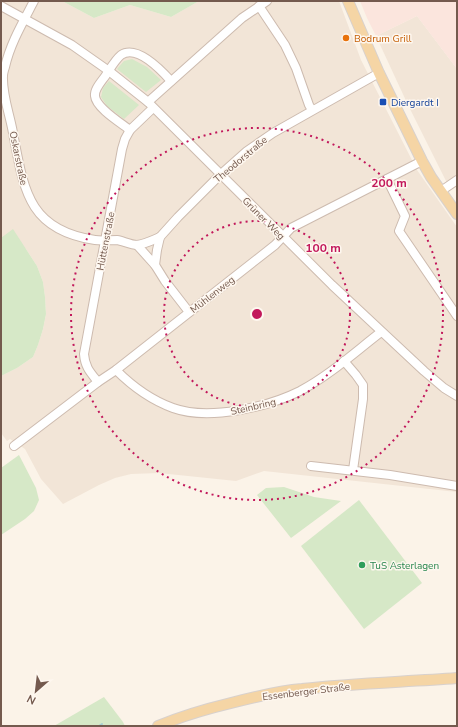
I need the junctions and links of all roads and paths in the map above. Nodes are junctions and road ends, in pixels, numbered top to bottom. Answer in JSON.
{"nodes":[{"id":1,"x":34,"y":1,"type":"edge"},
{"id":2,"x":267,"y":1,"type":"edge"},
{"id":3,"x":348,"y":1,"type":"edge"},
{"id":4,"x":1,"y":6,"type":"edge"},
{"id":5,"x":259,"y":6,"type":"junction"},
{"id":6,"x":25,"y":19,"type":"junction"},
{"id":7,"x":109,"y":71,"type":"junction"},
{"id":8,"x":379,"y":73,"type":"junction"},
{"id":9,"x":171,"y":81,"type":"junction"},
{"id":10,"x":151,"y":105,"type":"junction"},
{"id":11,"x":312,"y":110,"type":"junction"},
{"id":12,"x":130,"y":130,"type":"junction"},
{"id":13,"x":422,"y":161,"type":"junction"},
{"id":14,"x":220,"y":175,"type":"junction"},
{"id":15,"x":387,"y":179,"type":"junction"},
{"id":16,"x":457,"y":180,"type":"edge"},
{"id":17,"x":441,"y":191,"type":"junction"},
{"id":18,"x":457,"y":214,"type":"edge"},
{"id":19,"x":160,"y":237,"type":"junction"},
{"id":20,"x":283,"y":237,"type":"junction"},
{"id":21,"x":106,"y":240,"type":"junction"},
{"id":22,"x":137,"y":245,"type":"junction"},
{"id":23,"x":155,"y":265,"type":"junction"},
{"id":24,"x":189,"y":312,"type":"junction"},
{"id":25,"x":457,"y":316,"type":"edge"},
{"id":26,"x":381,"y":332,"type":"junction"},
{"id":27,"x":344,"y":361,"type":"junction"},
{"id":28,"x":116,"y":370,"type":"junction"},
{"id":29,"x":98,"y":382,"type":"junction"},
{"id":30,"x":457,"y":396,"type":"edge"},
{"id":31,"x":14,"y":446,"type":"dead end"},
{"id":32,"x":311,"y":466,"type":"dead end"},
{"id":33,"x":353,"y":470,"type":"junction"},
{"id":34,"x":457,"y":486,"type":"edge"},
{"id":35,"x":457,"y":678,"type":"edge"},
{"id":36,"x":158,"y":726,"type":"edge"}],
"edges":[{"from":1,"to":6,"type":"street","name":"Oskarstraße"},
{"from":2,"to":5,"type":"street","name":"Hüttenstraße"},
{"from":3,"to":8,"type":"main road"},
{"from":4,"to":6,"type":"street","name":"Grüner Weg"},
{"from":5,"to":9,"type":"street","name":"Hüttenstraße"},
{"from":5,"to":11,"type":"street"},
{"from":6,"to":7,"type":"street","name":"Grüner Weg"},
{"from":6,"to":21,"type":"street","name":"Oskarstraße"},
{"from":7,"to":9,"type":"street"},
{"from":7,"to":10,"type":"street","name":"Grüner Weg"},
{"from":7,"to":12,"type":"street"},
{"from":8,"to":11,"type":"street","name":"Theodorstraße"},
{"from":8,"to":13,"type":"main road"},
{"from":9,"to":10,"type":"street","name":"Hüttenstraße"},
{"from":10,"to":12,"type":"street","name":"Hüttenstraße"},
{"from":10,"to":14,"type":"street","name":"Grüner Weg"},
{"from":11,"to":14,"type":"street","name":"Theodorstraße"},
{"from":12,"to":21,"type":"street","name":"Hüttenstraße"},
{"from":13,"to":15,"type":"street","name":"Mühlenweg"},
{"from":13,"to":17,"type":"main road"},
{"from":14,"to":19,"type":"street","name":"Theodorstraße"},
{"from":14,"to":20,"type":"street","name":"Grüner Weg"},
{"from":15,"to":20,"type":"street","name":"Mühlenweg"},
{"from":15,"to":25,"type":"street"},
{"from":16,"to":17,"type":"street"},
{"from":17,"to":18,"type":"main road"},
{"from":19,"to":22,"type":"street"},
{"from":19,"to":23,"type":"street"},
{"from":20,"to":24,"type":"street","name":"Mühlenweg"},
{"from":20,"to":26,"type":"street","name":"Grüner Weg"},
{"from":21,"to":22,"type":"street","name":"Oskarstraße"},
{"from":21,"to":29,"type":"street","name":"Hüttenstraße"},
{"from":22,"to":23,"type":"street"},
{"from":23,"to":24,"type":"street"},
{"from":24,"to":28,"type":"street","name":"Mühlenweg"},
{"from":26,"to":27,"type":"street","name":"Steinbring"},
{"from":26,"to":30,"type":"street","name":"Grüner Weg"},
{"from":27,"to":28,"type":"street","name":"Steinbring"},
{"from":27,"to":33,"type":"street"},
{"from":28,"to":29,"type":"street","name":"Mühlenweg"},
{"from":29,"to":31,"type":"street","name":"Mühlenweg"},
{"from":32,"to":33,"type":"street"},
{"from":33,"to":34,"type":"street"},
{"from":35,"to":36,"type":"main road","name":"Essenberger Straße"}]}
